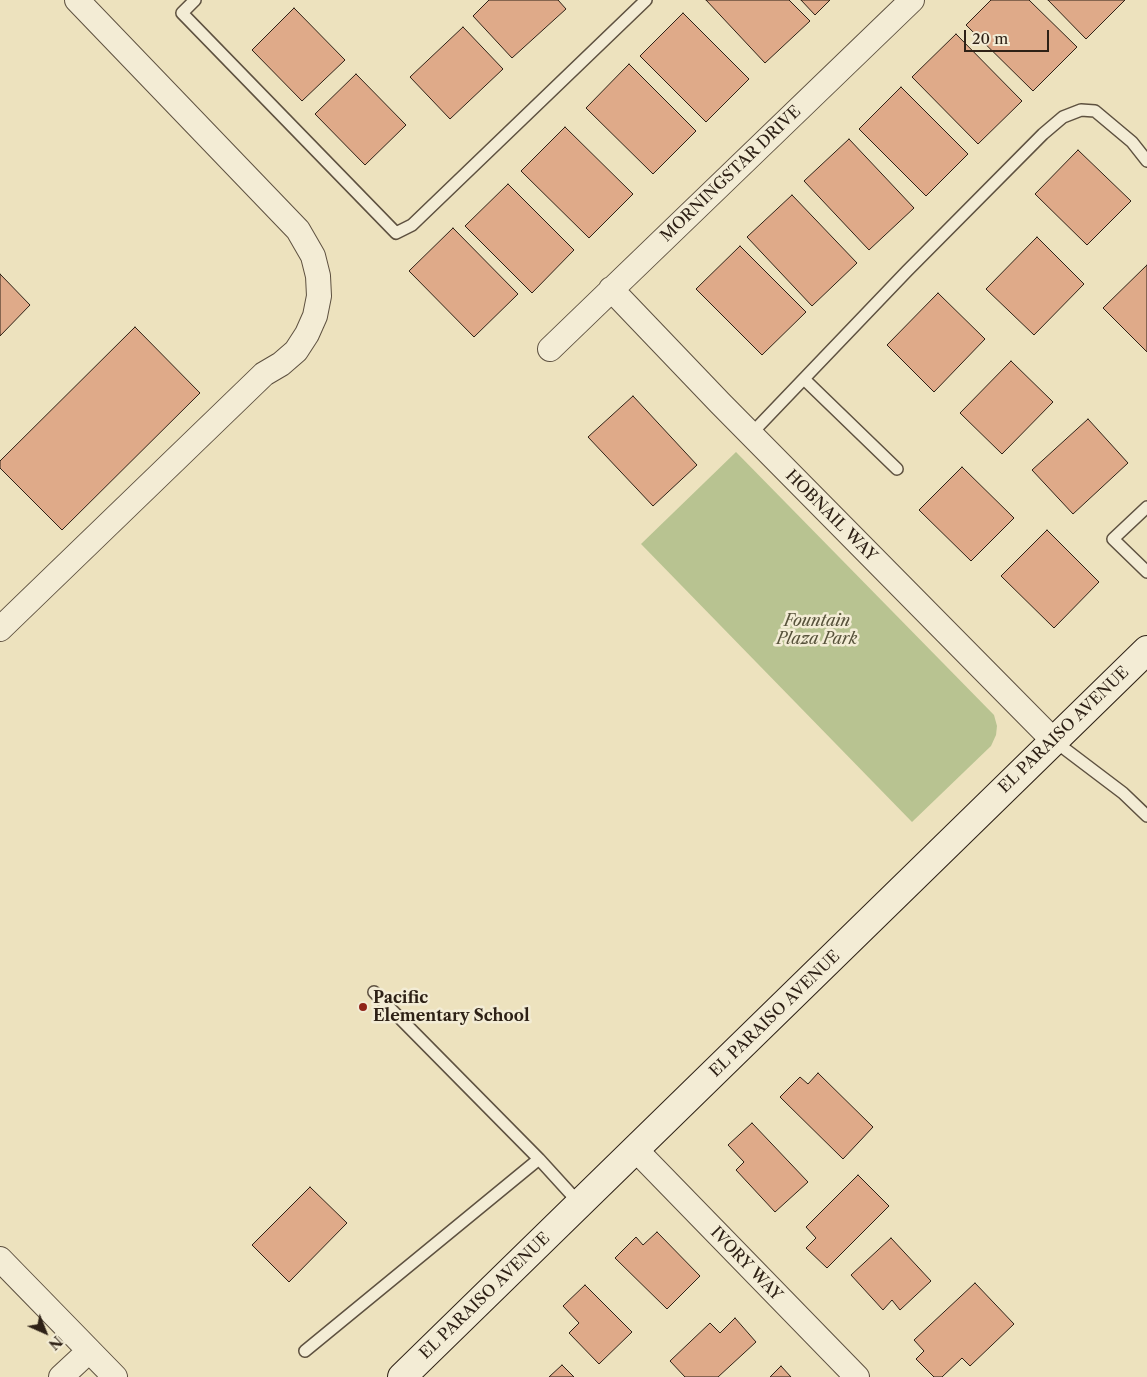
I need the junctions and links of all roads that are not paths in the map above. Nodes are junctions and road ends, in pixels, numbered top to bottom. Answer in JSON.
{"nodes":[{"id":1,"x":77,"y":0,"type":"edge"},
{"id":2,"x":195,"y":0,"type":"edge"},
{"id":3,"x":646,"y":0,"type":"edge"},
{"id":4,"x":912,"y":0,"type":"edge"},
{"id":5,"x":1147,"y":161,"type":"edge"},
{"id":6,"x":611,"y":289,"type":"junction"},
{"id":7,"x":550,"y":349,"type":"dead end"},
{"id":8,"x":804,"y":379,"type":"junction"},
{"id":9,"x":750,"y":434,"type":"junction"},
{"id":10,"x":897,"y":469,"type":"dead end"},
{"id":11,"x":1147,"y":507,"type":"edge"},
{"id":12,"x":1147,"y":572,"type":"edge"},
{"id":13,"x":0,"y":629,"type":"edge"},
{"id":14,"x":1147,"y":650,"type":"edge"},
{"id":15,"x":1053,"y":740,"type":"junction"},
{"id":16,"x":1147,"y":816,"type":"edge"},
{"id":17,"x":374,"y":992,"type":"dead end"},
{"id":18,"x":636,"y":1150,"type":"junction"},
{"id":19,"x":539,"y":1159,"type":"junction"},
{"id":20,"x":580,"y":1204,"type":"junction"},
{"id":21,"x":0,"y":1259,"type":"edge"},
{"id":22,"x":89,"y":1350,"type":"junction"},
{"id":23,"x":305,"y":1351,"type":"dead end"},
{"id":24,"x":61,"y":1377,"type":"edge"},
{"id":25,"x":115,"y":1377,"type":"edge"},
{"id":26,"x":402,"y":1377,"type":"edge"},
{"id":27,"x":857,"y":1377,"type":"edge"}],
"edges":[{"from":1,"to":13,"type":"street"},
{"from":2,"to":3,"type":"lane"},
{"from":4,"to":6,"type":"street","name":"MORNINGSTAR DRIVE"},
{"from":5,"to":8,"type":"lane"},
{"from":6,"to":7,"type":"street","name":"MORNINGSTAR DRIVE"},
{"from":6,"to":9,"type":"street","name":"HOBNAIL WAY"},
{"from":8,"to":9,"type":"lane"},
{"from":8,"to":10,"type":"lane"},
{"from":9,"to":15,"type":"street","name":"HOBNAIL WAY"},
{"from":11,"to":12,"type":"lane"},
{"from":14,"to":15,"type":"street","name":"EL PARAISO AVENUE"},
{"from":15,"to":16,"type":"lane"},
{"from":15,"to":18,"type":"street","name":"EL PARAISO AVENUE"},
{"from":17,"to":19,"type":"lane"},
{"from":18,"to":20,"type":"street","name":"EL PARAISO AVENUE"},
{"from":18,"to":27,"type":"street","name":"IVORY WAY"},
{"from":19,"to":20,"type":"lane"},
{"from":19,"to":23,"type":"lane"},
{"from":20,"to":26,"type":"street","name":"EL PARAISO AVENUE"},
{"from":21,"to":22,"type":"street"},
{"from":22,"to":24,"type":"street"},
{"from":22,"to":25,"type":"street"}]}
